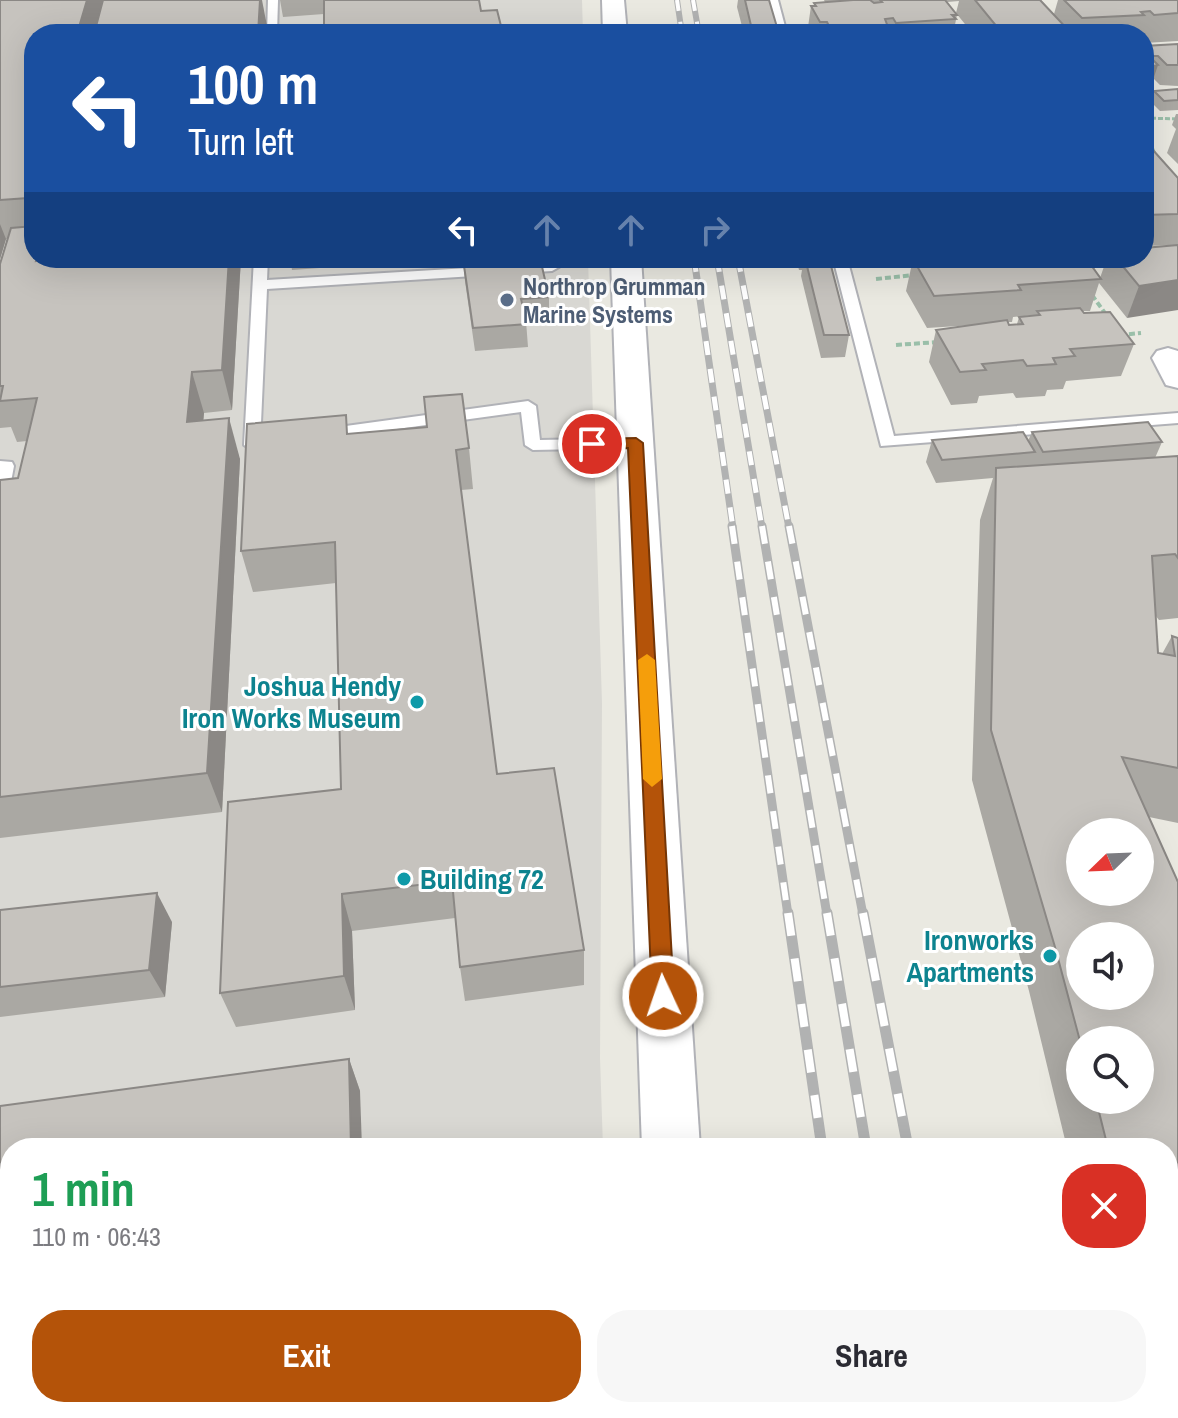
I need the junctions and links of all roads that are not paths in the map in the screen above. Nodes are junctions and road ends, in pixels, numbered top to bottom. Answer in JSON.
{"nodes":[{"id":1,"x":273,"y":0,"type":"edge"},
{"id":2,"x":613,"y":0,"type":"edge"},
{"id":3,"x":773,"y":0,"type":"edge"},
{"id":4,"x":272,"y":24,"type":"edge"},
{"id":5,"x":614,"y":24,"type":"edge"},
{"id":6,"x":779,"y":24,"type":"edge"},
{"id":7,"x":261,"y":268,"type":"edge"},
{"id":8,"x":536,"y":268,"type":"edge"},
{"id":9,"x":627,"y":268,"type":"edge"},
{"id":10,"x":842,"y":268,"type":"edge"},
{"id":11,"x":260,"y":285,"type":"junction"},
{"id":12,"x":1178,"y":418,"type":"edge"},
{"id":13,"x":314,"y":436,"type":"edge"},
{"id":14,"x":636,"y":443,"type":"junction"},
{"id":15,"x":253,"y":445,"type":"edge"},
{"id":16,"x":0,"y":466,"type":"edge"},
{"id":17,"x":0,"y":493,"type":"edge"},
{"id":18,"x":671,"y":1138,"type":"edge"}],
"edges":[{"from":1,"to":4,"type":"lane"},
{"from":2,"to":5,"type":"street"},
{"from":3,"to":6,"type":"lane"},
{"from":7,"to":11,"type":"lane"},
{"from":8,"to":11,"type":"lane"},
{"from":9,"to":14,"type":"street"},
{"from":10,"to":12,"type":"lane"},
{"from":11,"to":15,"type":"lane"},
{"from":13,"to":14,"type":"lane"},
{"from":14,"to":18,"type":"street"},
{"from":16,"to":17,"type":"lane"}]}
